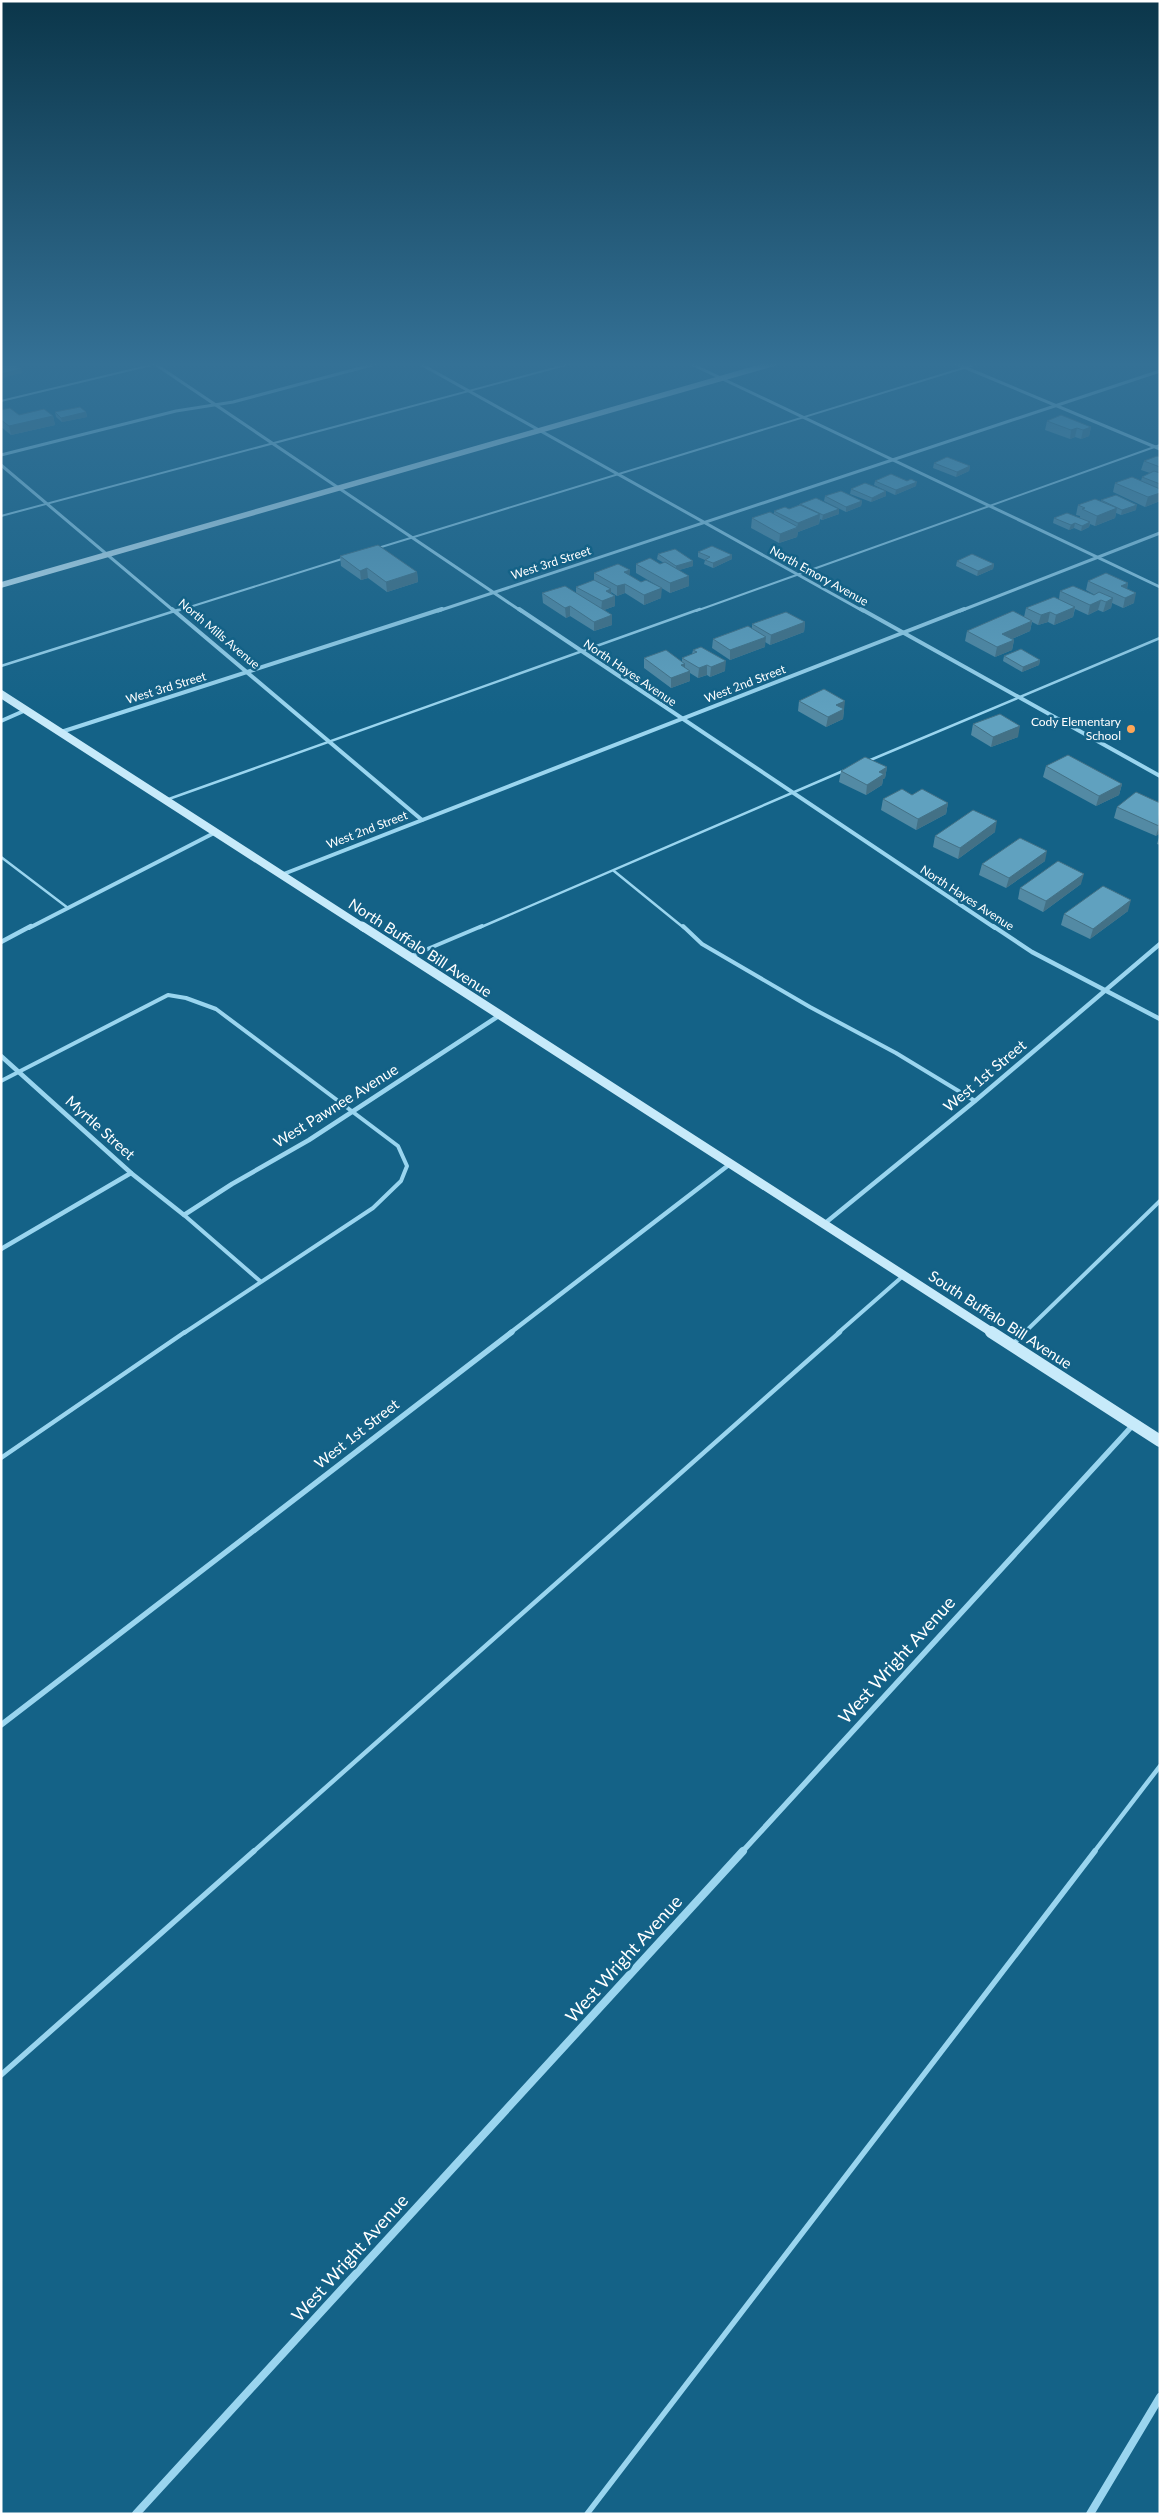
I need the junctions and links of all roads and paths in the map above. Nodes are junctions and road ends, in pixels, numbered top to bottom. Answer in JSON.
{"nodes":[{"id":1,"x":18,"y":479,"type":"edge"},
{"id":2,"x":140,"y":479,"type":"edge"},
{"id":3,"x":325,"y":479,"type":"edge"},
{"id":4,"x":372,"y":479,"type":"edge"},
{"id":5,"x":601,"y":479,"type":"edge"},
{"id":6,"x":627,"y":479,"type":"edge"},
{"id":7,"x":834,"y":479,"type":"edge"},
{"id":8,"x":931,"y":479,"type":"edge"},
{"id":9,"x":1064,"y":479,"type":"edge"},
{"id":10,"x":339,"y":489,"type":"junction"},
{"id":11,"x":48,"y":504,"type":"junction"},
{"id":12,"x":987,"y":507,"type":"junction"},
{"id":13,"x":1,"y":516,"type":"edge"},
{"id":14,"x":704,"y":523,"type":"junction"},
{"id":15,"x":1160,"y":533,"type":"edge"},
{"id":16,"x":411,"y":538,"type":"junction"},
{"id":17,"x":374,"y":549,"type":"edge"},
{"id":18,"x":109,"y":555,"type":"junction"},
{"id":19,"x":345,"y":558,"type":"edge"},
{"id":20,"x":1096,"y":558,"type":"junction"},
{"id":21,"x":797,"y":574,"type":"junction"},
{"id":22,"x":1,"y":585,"type":"edge"},
{"id":23,"x":1160,"y":587,"type":"edge"},
{"id":24,"x":493,"y":593,"type":"junction"},
{"id":25,"x":175,"y":610,"type":"junction"},
{"id":26,"x":902,"y":633,"type":"junction"},
{"id":27,"x":1160,"y":638,"type":"edge"},
{"id":28,"x":581,"y":652,"type":"junction"},
{"id":29,"x":1,"y":666,"type":"edge"},
{"id":30,"x":249,"y":673,"type":"junction"},
{"id":31,"x":1,"y":694,"type":"edge"},
{"id":32,"x":1018,"y":698,"type":"junction"},
{"id":33,"x":26,"y":710,"type":"junction"},
{"id":34,"x":681,"y":719,"type":"junction"},
{"id":35,"x":1,"y":721,"type":"edge"},
{"id":36,"x":61,"y":732,"type":"junction"},
{"id":37,"x":330,"y":742,"type":"junction"},
{"id":38,"x":864,"y":762,"type":"edge"},
{"id":39,"x":846,"y":770,"type":"edge"},
{"id":40,"x":1160,"y":776,"type":"edge"},
{"id":41,"x":791,"y":793,"type":"junction"},
{"id":42,"x":166,"y":800,"type":"junction"},
{"id":43,"x":422,"y":820,"type":"junction"},
{"id":44,"x":216,"y":832,"type":"junction"},
{"id":45,"x":1,"y":857,"type":"edge"},
{"id":46,"x":614,"y":871,"type":"junction"},
{"id":47,"x":281,"y":875,"type":"junction"},
{"id":48,"x":68,"y":908,"type":"junction"},
{"id":49,"x":1,"y":942,"type":"edge"},
{"id":50,"x":1160,"y":944,"type":"edge"},
{"id":51,"x":408,"y":957,"type":"junction"},
{"id":52,"x":1104,"y":991,"type":"junction"},
{"id":53,"x":500,"y":1015,"type":"junction"},
{"id":54,"x":1160,"y":1019,"type":"edge"},
{"id":55,"x":1,"y":1056,"type":"edge"},
{"id":56,"x":18,"y":1071,"type":"junction"},
{"id":57,"x":1,"y":1081,"type":"edge"},
{"id":58,"x":975,"y":1101,"type":"junction"},
{"id":59,"x":354,"y":1111,"type":"junction"},
{"id":60,"x":730,"y":1164,"type":"junction"},
{"id":61,"x":131,"y":1173,"type":"junction"},
{"id":62,"x":1160,"y":1201,"type":"edge"},
{"id":63,"x":184,"y":1215,"type":"junction"},
{"id":64,"x":824,"y":1225,"type":"junction"},
{"id":65,"x":1,"y":1249,"type":"edge"},
{"id":66,"x":904,"y":1276,"type":"junction"},
{"id":67,"x":260,"y":1281,"type":"junction"},
{"id":68,"x":1011,"y":1346,"type":"junction"},
{"id":69,"x":1134,"y":1424,"type":"junction"},
{"id":70,"x":1160,"y":1441,"type":"edge"},
{"id":71,"x":1,"y":1458,"type":"edge"},
{"id":72,"x":1,"y":1725,"type":"edge"},
{"id":73,"x":1160,"y":1766,"type":"edge"},
{"id":74,"x":1,"y":2075,"type":"edge"},
{"id":75,"x":1160,"y":2397,"type":"edge"},
{"id":76,"x":136,"y":2514,"type":"edge"},
{"id":77,"x":588,"y":2514,"type":"edge"},
{"id":78,"x":1090,"y":2514,"type":"edge"}],
"edges":[{"from":1,"to":11,"type":"street","name":"North Mills Avenue"},
{"from":2,"to":11,"type":"lane"},
{"from":3,"to":10,"type":"street","name":"North Hayes Avenue"},
{"from":4,"to":10,"type":"main road"},
{"from":5,"to":16,"type":"lane"},
{"from":6,"to":14,"type":"street","name":"North Emory Avenue"},
{"from":7,"to":14,"type":"street","name":"West 3rd Street"},
{"from":8,"to":12,"type":"street"},
{"from":9,"to":12,"type":"lane"},
{"from":10,"to":16,"type":"street","name":"North Hayes Avenue"},
{"from":10,"to":18,"type":"main road"},
{"from":11,"to":13,"type":"lane"},
{"from":11,"to":18,"type":"street","name":"North Mills Avenue"},
{"from":12,"to":20,"type":"street"},
{"from":12,"to":21,"type":"lane"},
{"from":14,"to":21,"type":"street","name":"North Emory Avenue"},
{"from":14,"to":24,"type":"street","name":"West 3rd Street"},
{"from":15,"to":20,"type":"street","name":"West 2nd Street"},
{"from":16,"to":17,"type":"lane"},
{"from":16,"to":24,"type":"street","name":"North Hayes Avenue"},
{"from":18,"to":22,"type":"main road"},
{"from":18,"to":25,"type":"street","name":"North Mills Avenue"},
{"from":19,"to":25,"type":"lane"},
{"from":20,"to":23,"type":"street"},
{"from":20,"to":26,"type":"street","name":"West 2nd Street"},
{"from":21,"to":26,"type":"street","name":"North Emory Avenue"},
{"from":21,"to":28,"type":"lane"},
{"from":24,"to":28,"type":"street","name":"North Hayes Avenue"},
{"from":24,"to":30,"type":"street","name":"West 3rd Street"},
{"from":25,"to":29,"type":"lane"},
{"from":25,"to":30,"type":"street","name":"North Mills Avenue"},
{"from":26,"to":32,"type":"street","name":"North Emory Avenue"},
{"from":26,"to":34,"type":"street","name":"West 2nd Street"},
{"from":27,"to":32,"type":"lane"},
{"from":28,"to":34,"type":"street","name":"North Hayes Avenue"},
{"from":28,"to":37,"type":"lane"},
{"from":30,"to":36,"type":"street","name":"West 3rd Street"},
{"from":30,"to":37,"type":"street","name":"North Mills Avenue"},
{"from":31,"to":33,"type":"main road","name":"North Buffalo Bill Avenue"},
{"from":32,"to":38,"type":"lane"},
{"from":32,"to":40,"type":"street","name":"North Emory Avenue"},
{"from":33,"to":35,"type":"street"},
{"from":33,"to":36,"type":"main road","name":"North Buffalo Bill Avenue"},
{"from":34,"to":41,"type":"street","name":"North Hayes Avenue"},
{"from":34,"to":43,"type":"street","name":"West 2nd Street"},
{"from":36,"to":42,"type":"main road","name":"North Buffalo Bill Avenue"},
{"from":37,"to":42,"type":"lane"},
{"from":37,"to":43,"type":"street","name":"North Mills Avenue"},
{"from":39,"to":41,"type":"lane"},
{"from":41,"to":46,"type":"lane"},
{"from":41,"to":52,"type":"street","name":"North Hayes Avenue"},
{"from":42,"to":44,"type":"main road","name":"North Buffalo Bill Avenue"},
{"from":43,"to":47,"type":"street","name":"West 2nd Street"},
{"from":44,"to":47,"type":"main road","name":"North Buffalo Bill Avenue"},
{"from":44,"to":48,"type":"street"},
{"from":45,"to":48,"type":"lane"},
{"from":46,"to":51,"type":"lane"},
{"from":46,"to":58,"type":"lane"},
{"from":47,"to":51,"type":"main road","name":"North Buffalo Bill Avenue"},
{"from":48,"to":49,"type":"street"},
{"from":50,"to":52,"type":"street","name":"West 1st Street"},
{"from":51,"to":53,"type":"main road","name":"North Buffalo Bill Avenue"},
{"from":52,"to":54,"type":"street","name":"North Hayes Avenue"},
{"from":52,"to":58,"type":"street","name":"West 1st Street"},
{"from":53,"to":59,"type":"street","name":"West Pawnee Avenue"},
{"from":53,"to":60,"type":"main road","name":"North Buffalo Bill Avenue"},
{"from":55,"to":56,"type":"street","name":"Myrtle Street"},
{"from":56,"to":57,"type":"lane"},
{"from":56,"to":59,"type":"lane"},
{"from":56,"to":61,"type":"street","name":"Myrtle Street"},
{"from":58,"to":64,"type":"street","name":"West 1st Street"},
{"from":59,"to":63,"type":"street","name":"West Pawnee Avenue"},
{"from":59,"to":67,"type":"lane"},
{"from":60,"to":64,"type":"main road","name":"North Buffalo Bill Avenue"},
{"from":60,"to":72,"type":"street","name":"West 1st Street"},
{"from":61,"to":63,"type":"street","name":"Myrtle Street"},
{"from":61,"to":65,"type":"street"},
{"from":62,"to":68,"type":"lane"},
{"from":63,"to":67,"type":"lane"},
{"from":64,"to":66,"type":"main road","name":"South Buffalo Bill Avenue"},
{"from":66,"to":68,"type":"main road","name":"South Buffalo Bill Avenue"},
{"from":66,"to":74,"type":"lane"},
{"from":67,"to":71,"type":"lane"},
{"from":68,"to":69,"type":"main road","name":"South Buffalo Bill Avenue"},
{"from":69,"to":70,"type":"main road","name":"South Buffalo Bill Avenue"},
{"from":69,"to":76,"type":"street","name":"West Wright Avenue"},
{"from":73,"to":77,"type":"lane"},
{"from":75,"to":78,"type":"street"}]}
